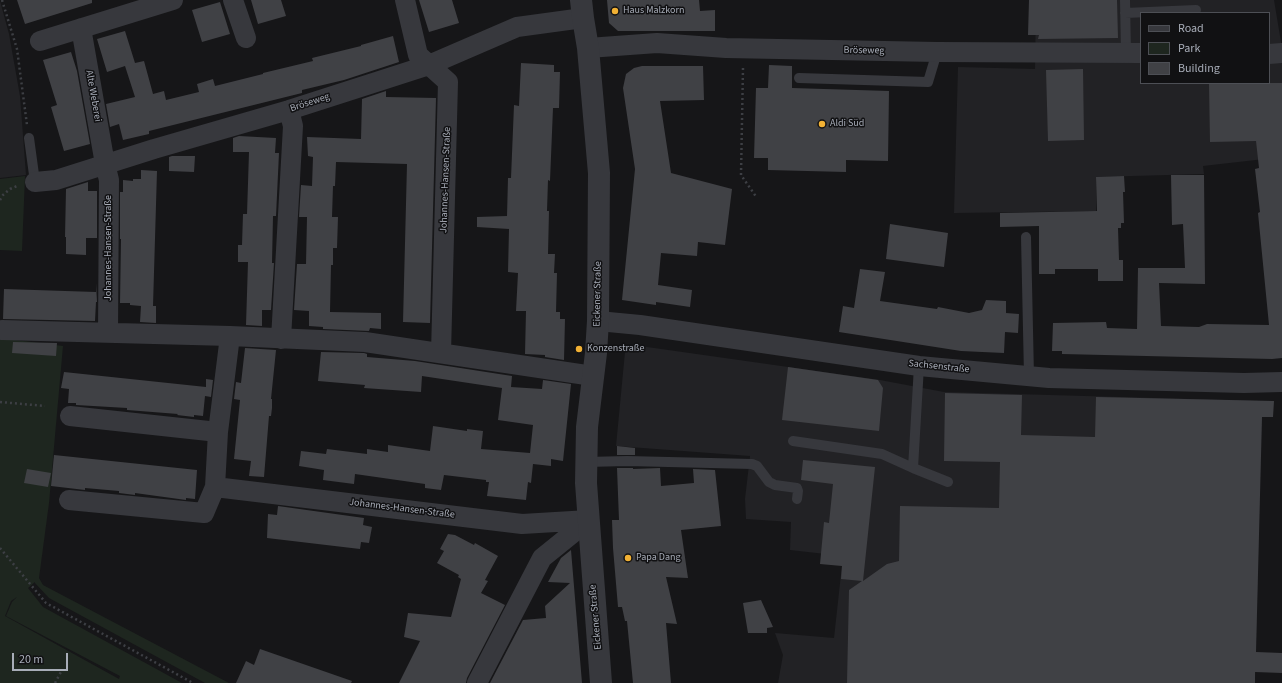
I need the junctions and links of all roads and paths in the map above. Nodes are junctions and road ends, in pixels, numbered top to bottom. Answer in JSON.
{"nodes":[{"id":1,"x":2,"y":0,"type":"edge"},
{"id":2,"x":173,"y":0,"type":"edge"},
{"id":3,"x":233,"y":0,"type":"edge"},
{"id":4,"x":405,"y":0,"type":"edge"},
{"id":5,"x":1125,"y":0,"type":"edge"},
{"id":6,"x":582,"y":9,"type":"edge"},
{"id":7,"x":1196,"y":10,"type":"dead end"},
{"id":8,"x":1140,"y":12,"type":"edge"},
{"id":9,"x":1149,"y":12,"type":"edge"},
{"id":10,"x":1125,"y":13,"type":"junction"},
{"id":11,"x":81,"y":28,"type":"junction"},
{"id":12,"x":246,"y":38,"type":"dead end"},
{"id":13,"x":40,"y":41,"type":"dead end"},
{"id":14,"x":588,"y":48,"type":"junction"},
{"id":15,"x":743,"y":48,"type":"junction"},
{"id":16,"x":937,"y":52,"type":"junction"},
{"id":17,"x":1133,"y":53,"type":"edge"},
{"id":18,"x":1282,"y":53,"type":"edge"},
{"id":19,"x":1270,"y":54,"type":"edge"},
{"id":20,"x":429,"y":65,"type":"junction"},
{"id":21,"x":799,"y":78,"type":"dead end"},
{"id":22,"x":289,"y":110,"type":"junction"},
{"id":23,"x":29,"y":138,"type":"joint"},
{"id":24,"x":105,"y":164,"type":"junction"},
{"id":25,"x":26,"y":184,"type":"junction"},
{"id":26,"x":757,"y":198,"type":"dead end"},
{"id":27,"x":0,"y":200,"type":"edge"},
{"id":28,"x":1026,"y":236,"type":"dead end"},
{"id":29,"x":598,"y":321,"type":"junction"},
{"id":30,"x":2,"y":330,"type":"dead end"},
{"id":31,"x":108,"y":333,"type":"junction"},
{"id":32,"x":230,"y":336,"type":"junction"},
{"id":33,"x":281,"y":339,"type":"junction"},
{"id":34,"x":440,"y":353,"type":"junction"},
{"id":35,"x":919,"y":366,"type":"junction"},
{"id":36,"x":593,"y":376,"type":"junction"},
{"id":37,"x":1029,"y":376,"type":"junction"},
{"id":38,"x":1282,"y":382,"type":"edge"},
{"id":39,"x":0,"y":402,"type":"edge"},
{"id":40,"x":45,"y":406,"type":"dead end"},
{"id":41,"x":70,"y":416,"type":"dead end"},
{"id":42,"x":218,"y":432,"type":"junction"},
{"id":43,"x":793,"y":442,"type":"dead end"},
{"id":44,"x":586,"y":462,"type":"junction"},
{"id":45,"x":913,"y":468,"type":"junction"},
{"id":46,"x":948,"y":482,"type":"dead end"},
{"id":47,"x":215,"y":487,"type":"junction"},
{"id":48,"x":797,"y":499,"type":"dead end"},
{"id":49,"x":69,"y":500,"type":"dead end"},
{"id":50,"x":589,"y":520,"type":"junction"},
{"id":51,"x":0,"y":548,"type":"edge"},
{"id":52,"x":62,"y":670,"type":"dead end"},
{"id":53,"x":55,"y":683,"type":"edge"},
{"id":54,"x":193,"y":683,"type":"edge"},
{"id":55,"x":477,"y":683,"type":"edge"},
{"id":56,"x":601,"y":683,"type":"edge"}],
"edges":[{"from":1,"to":23,"type":"path"},
{"from":2,"to":11,"type":"street"},
{"from":3,"to":12,"type":"street"},
{"from":4,"to":20,"type":"street"},
{"from":5,"to":10,"type":"lane"},
{"from":6,"to":14,"type":"street","name":"Eickener Straße"},
{"from":6,"to":20,"type":"street","name":"Bröseweg"},
{"from":7,"to":9,"type":"lane"},
{"from":8,"to":10,"type":"lane"},
{"from":10,"to":17,"type":"lane"},
{"from":11,"to":13,"type":"street"},
{"from":11,"to":24,"type":"street","name":"Alte Weberei"},
{"from":14,"to":15,"type":"street","name":"Bröseweg"},
{"from":14,"to":29,"type":"street","name":"Eickener Straße"},
{"from":15,"to":16,"type":"street","name":"Bröseweg"},
{"from":15,"to":26,"type":"path"},
{"from":16,"to":17,"type":"street","name":"Bröseweg"},
{"from":16,"to":21,"type":"lane"},
{"from":18,"to":19,"type":"street"},
{"from":20,"to":22,"type":"street","name":"Bröseweg"},
{"from":20,"to":34,"type":"street","name":"Johannes-Hansen-Straße"},
{"from":22,"to":24,"type":"street","name":"Bröseweg"},
{"from":22,"to":33,"type":"street"},
{"from":23,"to":25,"type":"lane"},
{"from":24,"to":25,"type":"street","name":"Bröseweg"},
{"from":24,"to":31,"type":"street","name":"Johannes-Hansen-Straße"},
{"from":25,"to":27,"type":"path"},
{"from":28,"to":37,"type":"lane"},
{"from":29,"to":35,"type":"street","name":"Sachsenstraße"},
{"from":29,"to":36,"type":"street","name":"Eickener Straße"},
{"from":30,"to":31,"type":"street"},
{"from":31,"to":32,"type":"street"},
{"from":32,"to":33,"type":"street"},
{"from":32,"to":42,"type":"street"},
{"from":33,"to":34,"type":"street"},
{"from":34,"to":36,"type":"street"},
{"from":35,"to":37,"type":"street","name":"Sachsenstraße"},
{"from":35,"to":45,"type":"lane"},
{"from":36,"to":44,"type":"street","name":"Eickener Straße"},
{"from":37,"to":38,"type":"street","name":"Sachsenstraße"},
{"from":39,"to":40,"type":"path"},
{"from":41,"to":42,"type":"street"},
{"from":42,"to":47,"type":"street"},
{"from":43,"to":45,"type":"lane"},
{"from":44,"to":48,"type":"lane"},
{"from":44,"to":50,"type":"street","name":"Eickener Straße"},
{"from":45,"to":46,"type":"lane"},
{"from":47,"to":49,"type":"street"},
{"from":47,"to":50,"type":"street","name":"Johannes-Hansen-Straße"},
{"from":50,"to":55,"type":"street"},
{"from":50,"to":56,"type":"street","name":"Eickener Straße"},
{"from":51,"to":54,"type":"path"},
{"from":52,"to":53,"type":"path"}]}
